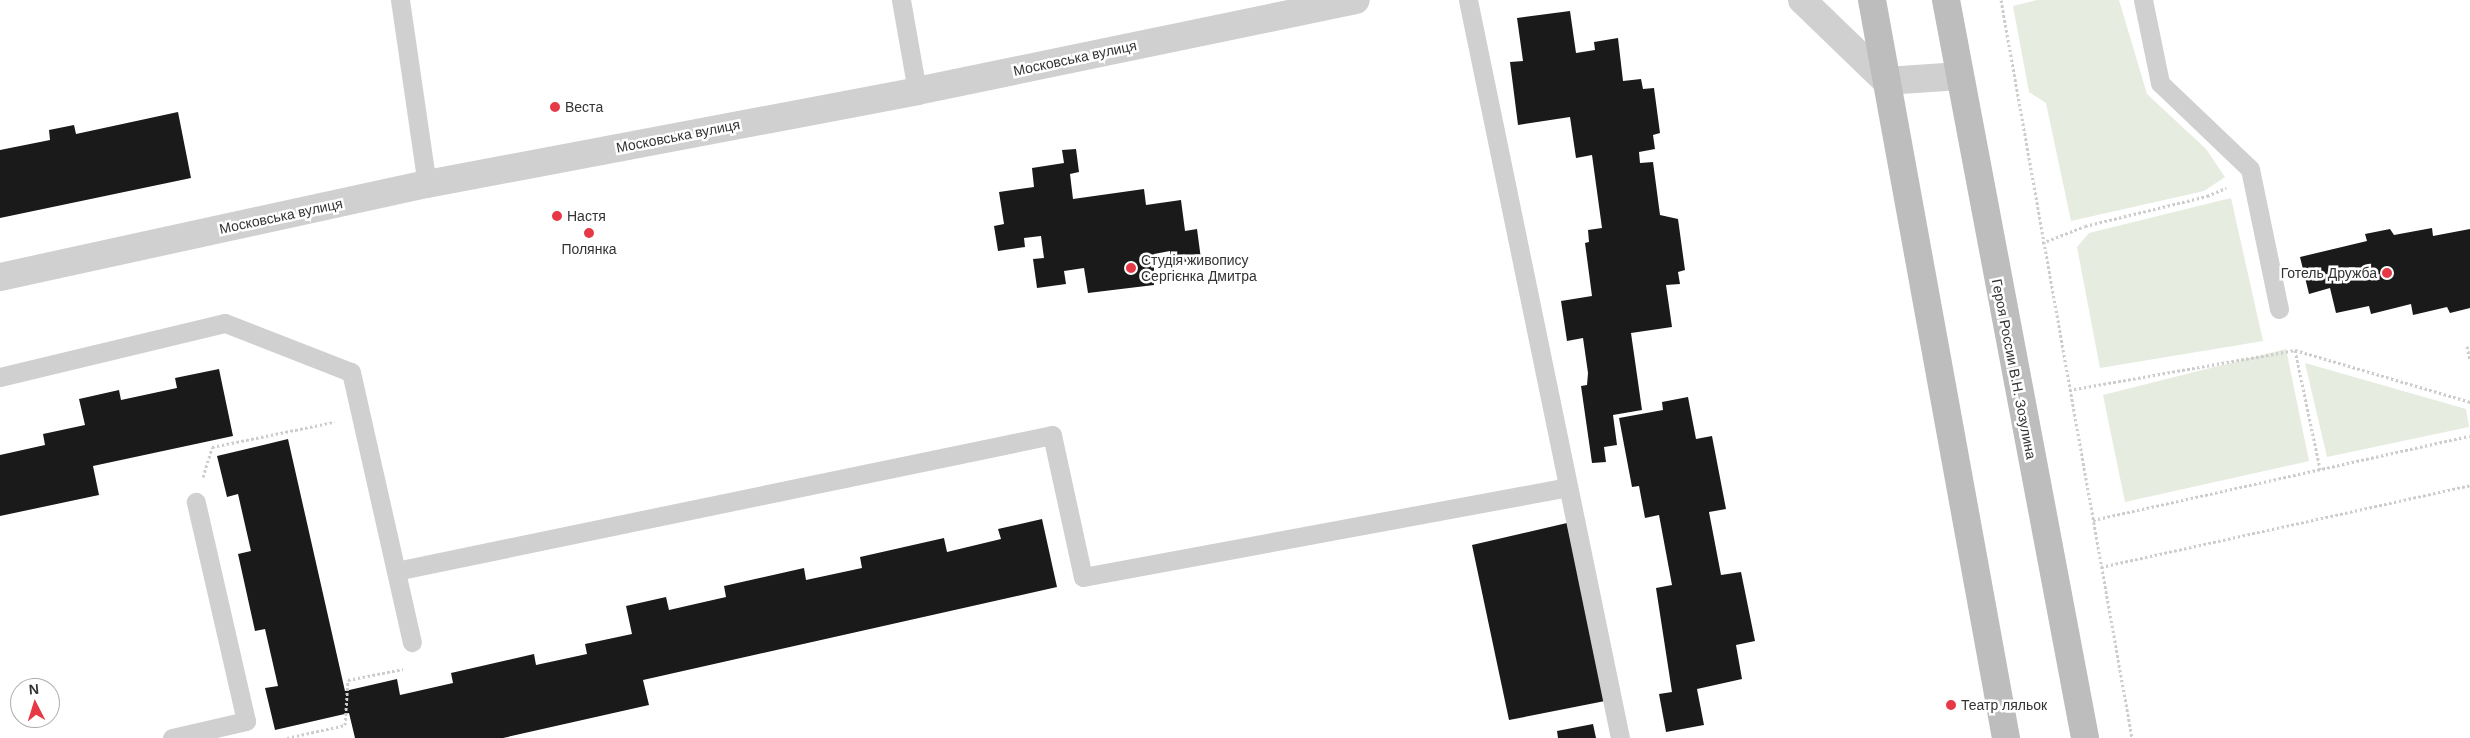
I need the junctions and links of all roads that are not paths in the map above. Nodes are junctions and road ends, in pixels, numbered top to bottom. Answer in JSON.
{"nodes":[{"id":1,"x":400,"y":0,"type":"edge"},
{"id":2,"x":901,"y":0,"type":"edge"},
{"id":3,"x":1356,"y":0,"type":"edge"},
{"id":4,"x":1468,"y":0,"type":"edge"},
{"id":5,"x":1802,"y":0,"type":"edge"},
{"id":6,"x":1872,"y":0,"type":"edge"},
{"id":7,"x":1946,"y":0,"type":"edge"},
{"id":8,"x":2142,"y":0,"type":"edge"},
{"id":9,"x":1960,"y":76,"type":"junction"},
{"id":10,"x":1886,"y":81,"type":"junction"},
{"id":11,"x":917,"y":91,"type":"junction"},
{"id":12,"x":427,"y":184,"type":"junction"},
{"id":13,"x":0,"y":277,"type":"edge"},
{"id":14,"x":2279,"y":309,"type":"dead end"},
{"id":15,"x":0,"y":377,"type":"edge"},
{"id":16,"x":1568,"y":487,"type":"junction"},
{"id":17,"x":196,"y":502,"type":"road end"},
{"id":18,"x":396,"y":571,"type":"junction"},
{"id":19,"x":412,"y":642,"type":"road end"},
{"id":20,"x":247,"y":729,"type":"edge"},
{"id":21,"x":172,"y":738,"type":"edge"},
{"id":22,"x":1620,"y":738,"type":"edge"},
{"id":23,"x":2006,"y":738,"type":"edge"},
{"id":24,"x":2086,"y":738,"type":"edge"}],
"edges":[{"from":1,"to":12,"type":"lane"},
{"from":2,"to":11,"type":"lane"},
{"from":3,"to":11,"type":"street","name":"Московська вулиця"},
{"from":4,"to":16,"type":"lane"},
{"from":5,"to":10,"type":"street"},
{"from":6,"to":10,"type":"main road"},
{"from":7,"to":9,"type":"main road","name":"Героя России В.Н. Зозулина"},
{"from":8,"to":14,"type":"lane"},
{"from":9,"to":10,"type":"street"},
{"from":9,"to":24,"type":"main road","name":"Героя России В.Н. Зозулина"},
{"from":10,"to":23,"type":"main road"},
{"from":11,"to":12,"type":"street","name":"Московська вулиця"},
{"from":12,"to":13,"type":"street","name":"Московська вулиця"},
{"from":15,"to":18,"type":"lane"},
{"from":16,"to":18,"type":"lane"},
{"from":16,"to":22,"type":"lane"},
{"from":17,"to":20,"type":"lane"},
{"from":18,"to":19,"type":"lane"},
{"from":20,"to":21,"type":"lane"}]}
